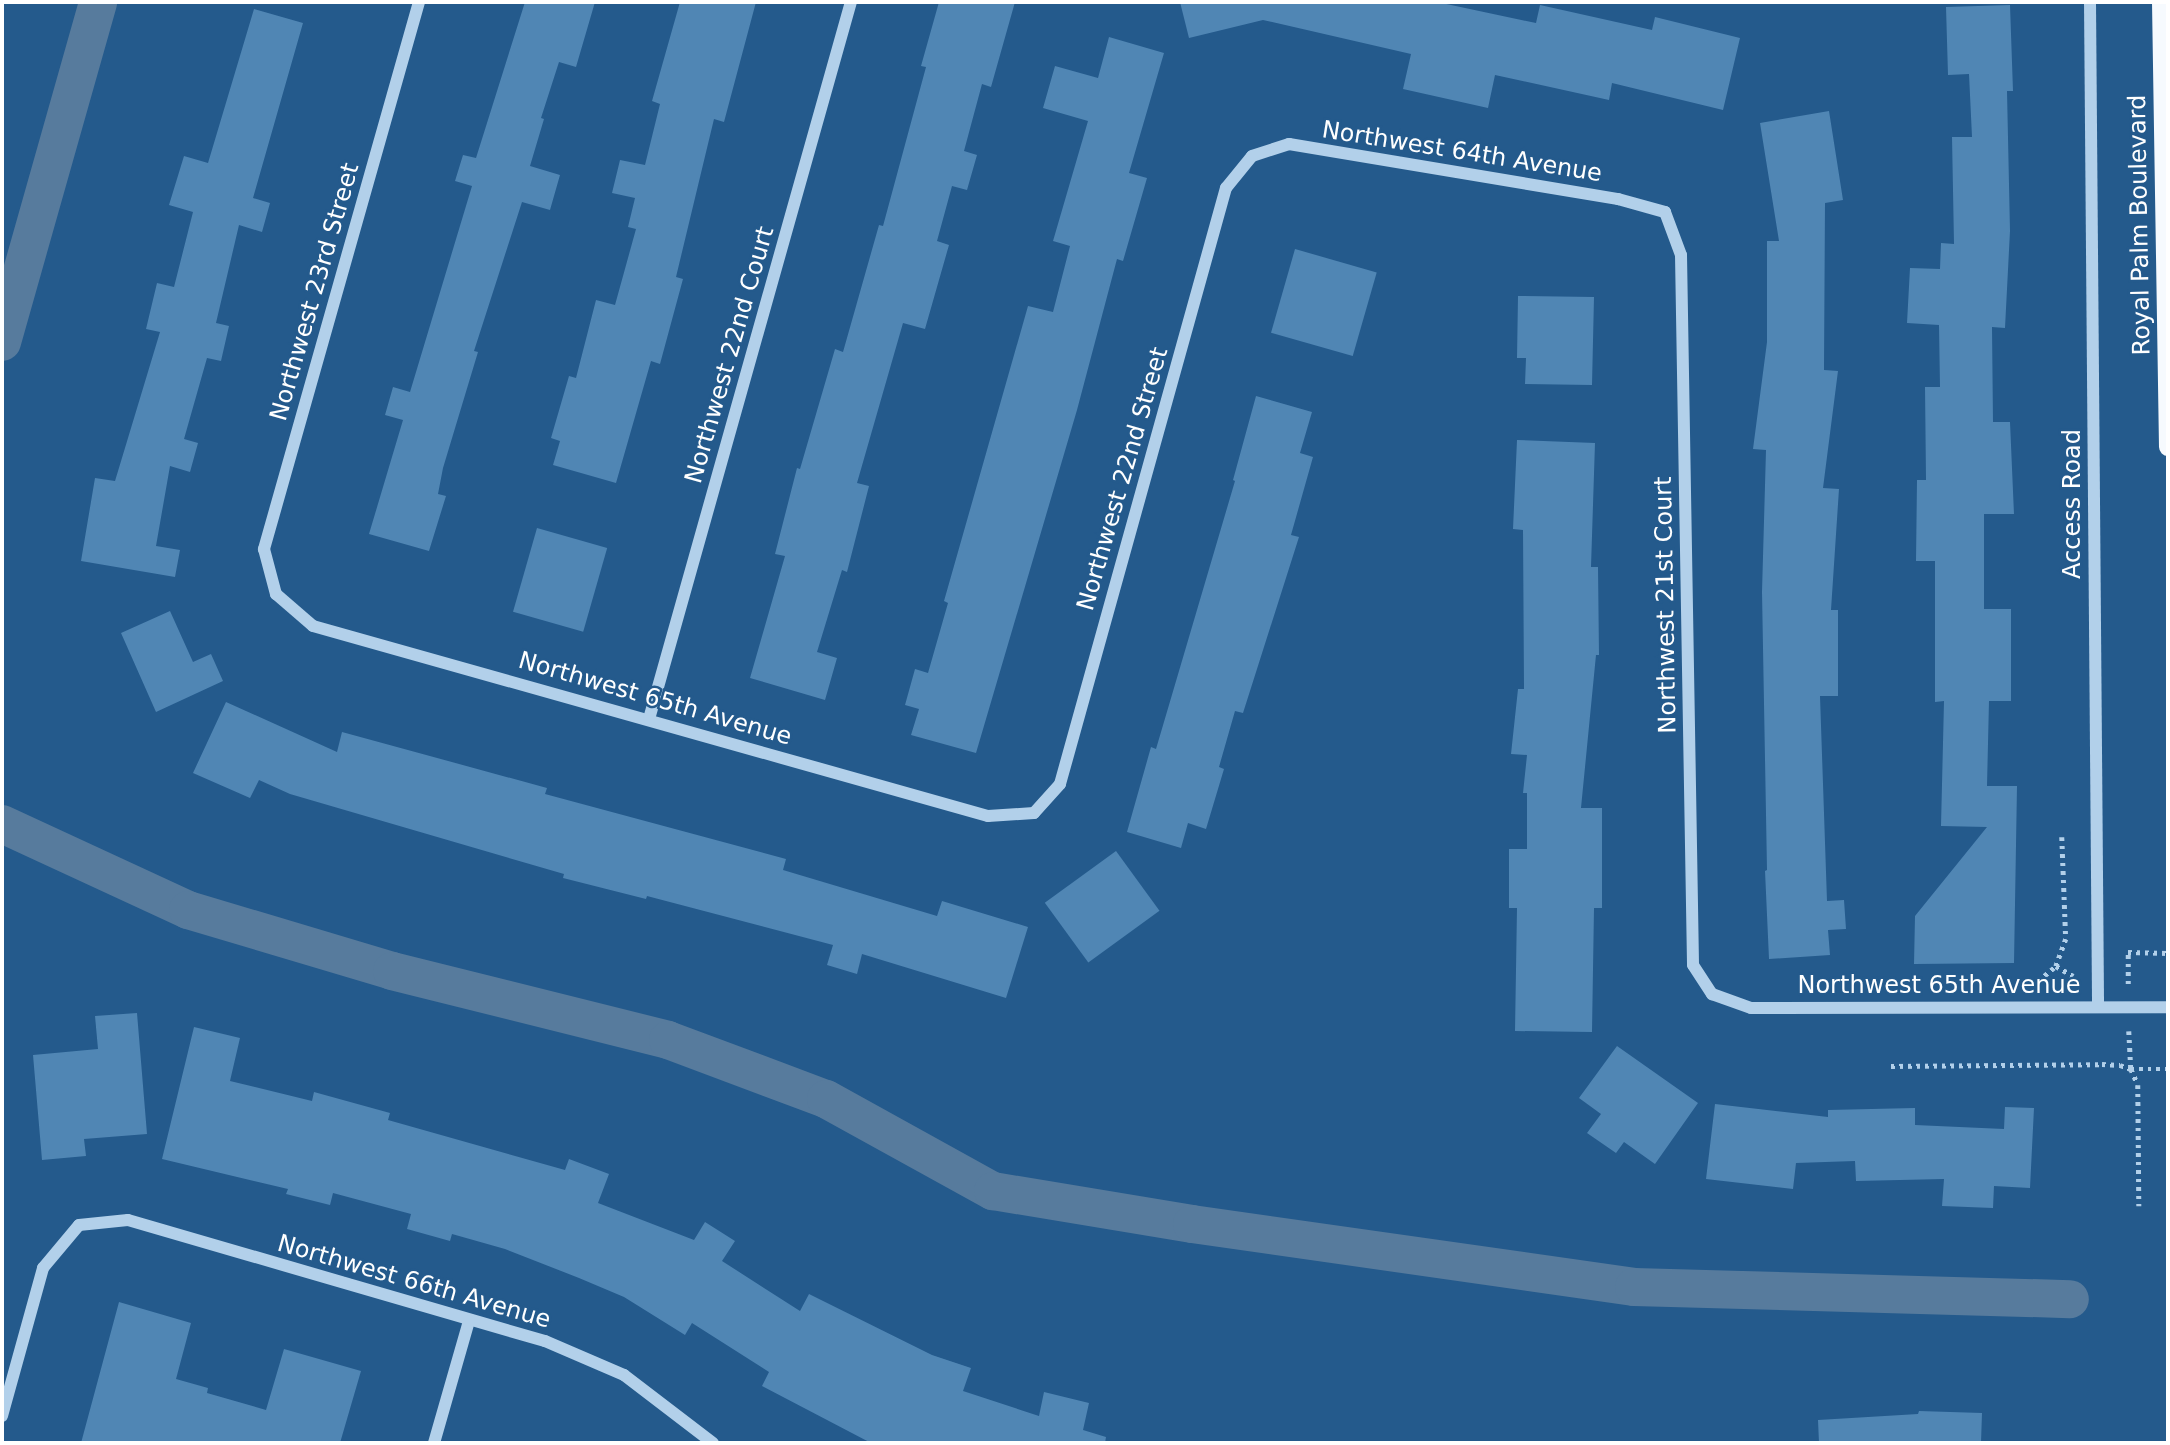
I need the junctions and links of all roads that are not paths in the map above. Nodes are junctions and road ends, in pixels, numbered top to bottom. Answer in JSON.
{"nodes":[{"id":1,"x":419,"y":2,"type":"edge"},
{"id":2,"x":851,"y":2,"type":"edge"},
{"id":3,"x":2090,"y":2,"type":"edge"},
{"id":4,"x":2161,"y":2,"type":"edge"},
{"id":5,"x":1252,"y":156,"type":"joint"},
{"id":6,"x":1665,"y":212,"type":"joint"},
{"id":7,"x":2168,"y":447,"type":"edge"},
{"id":8,"x":276,"y":594,"type":"joint"},
{"id":9,"x":649,"y":719,"type":"junction"},
{"id":10,"x":1034,"y":813,"type":"joint"},
{"id":11,"x":1712,"y":994,"type":"joint"},
{"id":12,"x":2098,"y":1007,"type":"junction"},
{"id":13,"x":2168,"y":1007,"type":"edge"},
{"id":14,"x":469,"y":1321,"type":"junction"},
{"id":15,"x":2,"y":1416,"type":"edge"},
{"id":16,"x":434,"y":1443,"type":"edge"},
{"id":17,"x":713,"y":1443,"type":"edge"}],
"edges":[{"from":1,"to":8,"type":"street","name":"Northwest 23rd Street"},
{"from":2,"to":9,"type":"street","name":"Northwest 22nd Court"},
{"from":3,"to":12,"type":"street","name":"Access Road"},
{"from":4,"to":7,"type":"main road","name":"Royal Palm Boulevard"},
{"from":5,"to":6,"type":"street","name":"Northwest 64th Avenue"},
{"from":5,"to":10,"type":"street","name":"Northwest 22nd Street"},
{"from":6,"to":11,"type":"street","name":"Northwest 21st Court"},
{"from":8,"to":9,"type":"street","name":"Northwest 65th Avenue"},
{"from":9,"to":10,"type":"street","name":"Northwest 65th Avenue"},
{"from":11,"to":12,"type":"street","name":"Northwest 65th Avenue"},
{"from":12,"to":13,"type":"street","name":"Northwest 65th Avenue"},
{"from":14,"to":15,"type":"street","name":"Northwest 66th Avenue"},
{"from":14,"to":16,"type":"street"},
{"from":14,"to":17,"type":"street","name":"Northwest 66th Avenue"}]}
